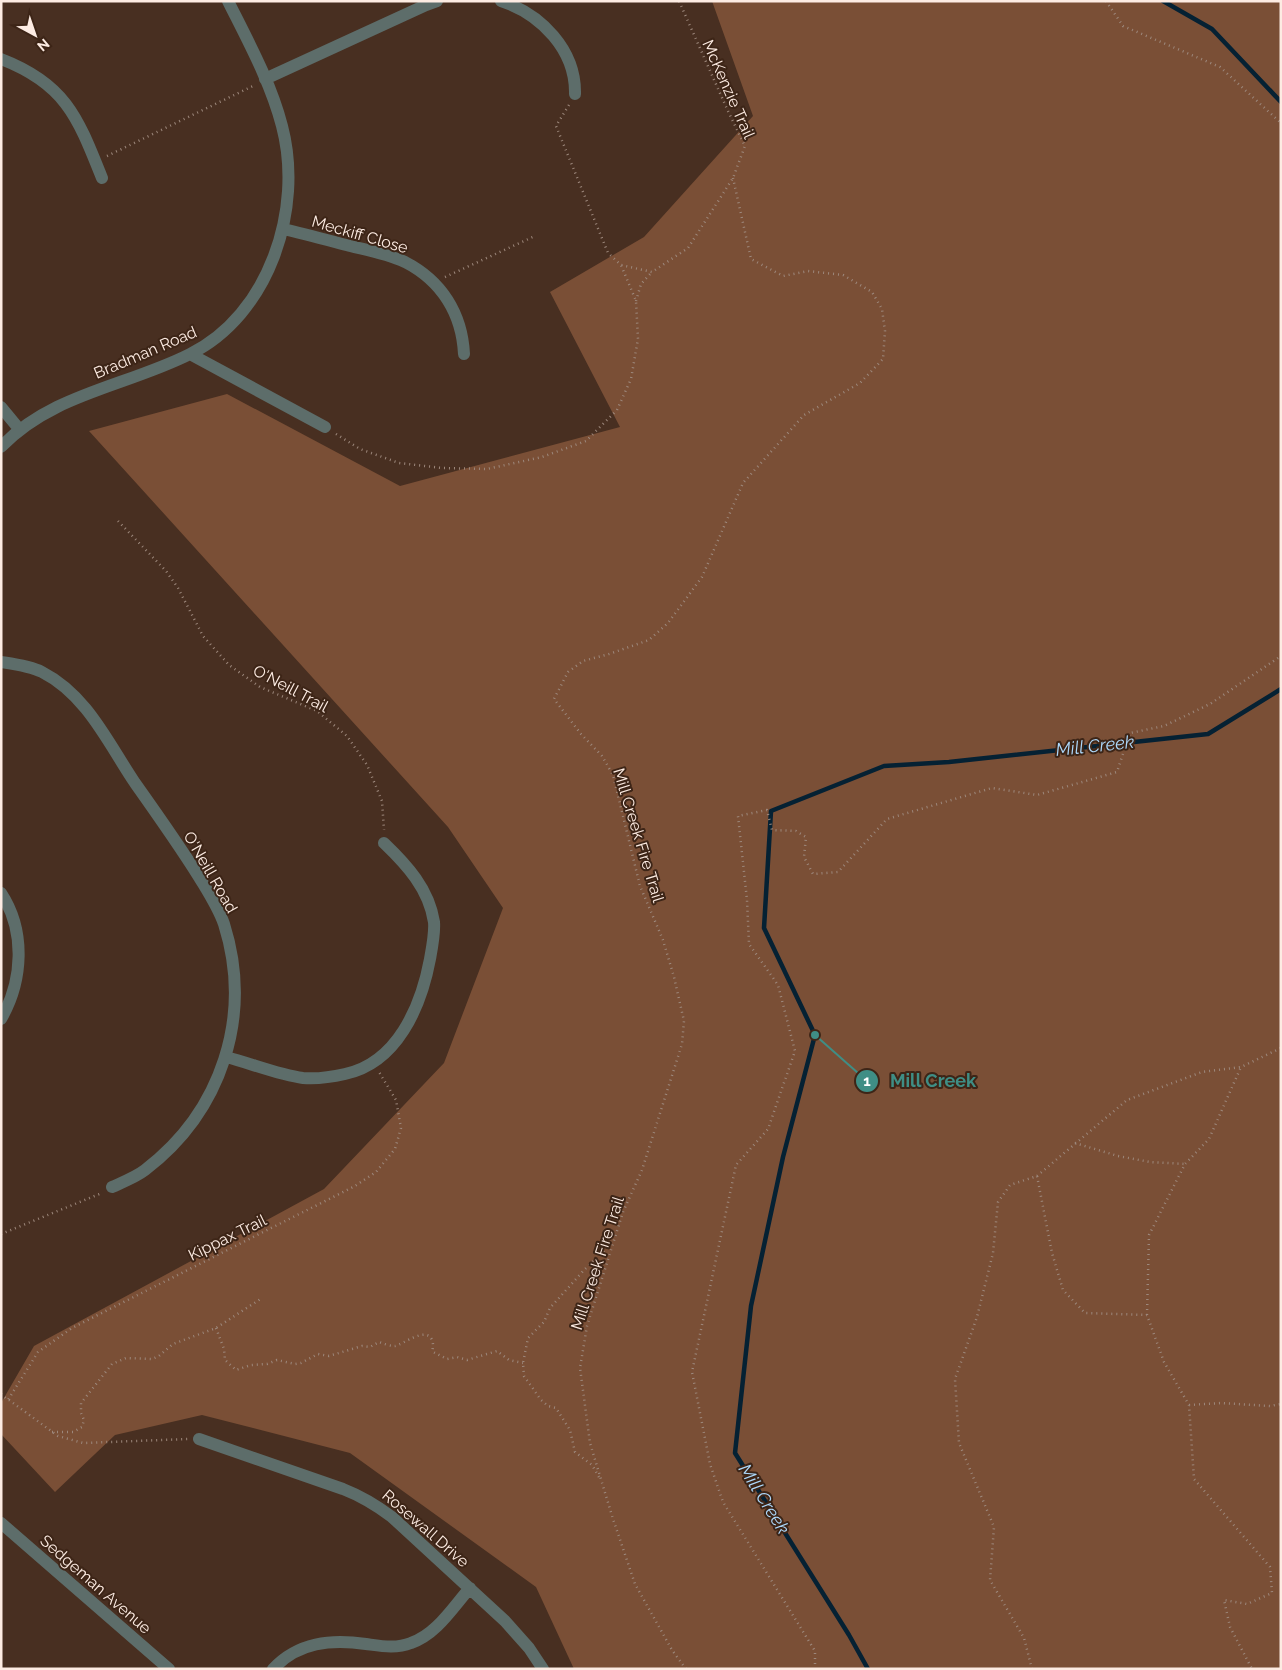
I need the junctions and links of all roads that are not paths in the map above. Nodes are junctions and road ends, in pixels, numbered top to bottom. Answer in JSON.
{"nodes":[{"id":1,"x":228,"y":1,"type":"edge"},
{"id":2,"x":437,"y":1,"type":"edge"},
{"id":3,"x":501,"y":1,"type":"edge"},
{"id":4,"x":1,"y":59,"type":"edge"},
{"id":5,"x":265,"y":79,"type":"junction"},
{"id":6,"x":576,"y":94,"type":"road end"},
{"id":7,"x":102,"y":178,"type":"dead end"},
{"id":8,"x":283,"y":229,"type":"junction"},
{"id":9,"x":190,"y":354,"type":"junction"},
{"id":10,"x":464,"y":354,"type":"dead end"},
{"id":11,"x":1,"y":407,"type":"edge"},
{"id":12,"x":326,"y":428,"type":"road end"},
{"id":13,"x":20,"y":430,"type":"junction"},
{"id":14,"x":1,"y":447,"type":"edge"},
{"id":15,"x":1,"y":662,"type":"edge"},
{"id":16,"x":384,"y":843,"type":"road end"},
{"id":17,"x":1,"y":893,"type":"edge"},
{"id":18,"x":1,"y":1019,"type":"edge"},
{"id":19,"x":226,"y":1056,"type":"junction"},
{"id":20,"x":112,"y":1187,"type":"road end"},
{"id":21,"x":199,"y":1439,"type":"road end"},
{"id":22,"x":1,"y":1523,"type":"edge"},
{"id":23,"x":470,"y":1588,"type":"junction"},
{"id":24,"x":169,"y":1669,"type":"edge"},
{"id":25,"x":273,"y":1669,"type":"edge"},
{"id":26,"x":543,"y":1669,"type":"edge"}],
"edges":[{"from":1,"to":5,"type":"street","name":"Bradman Road"},
{"from":2,"to":5,"type":"street"},
{"from":3,"to":6,"type":"street"},
{"from":4,"to":7,"type":"street"},
{"from":5,"to":8,"type":"street","name":"Bradman Road"},
{"from":8,"to":9,"type":"street","name":"Bradman Road"},
{"from":8,"to":10,"type":"street","name":"Meckiff Close"},
{"from":9,"to":12,"type":"street"},
{"from":9,"to":13,"type":"street","name":"Bradman Road"},
{"from":11,"to":13,"type":"street"},
{"from":13,"to":14,"type":"street","name":"Bradman Road"},
{"from":15,"to":19,"type":"street","name":"O'Neill Road"},
{"from":16,"to":19,"type":"street"},
{"from":17,"to":18,"type":"street"},
{"from":19,"to":20,"type":"street","name":"O'Neill Road"},
{"from":21,"to":23,"type":"street","name":"Rosewall Drive"},
{"from":22,"to":24,"type":"street","name":"Sedgeman Avenue"},
{"from":23,"to":25,"type":"street"},
{"from":23,"to":26,"type":"street","name":"Rosewall Drive"}]}
